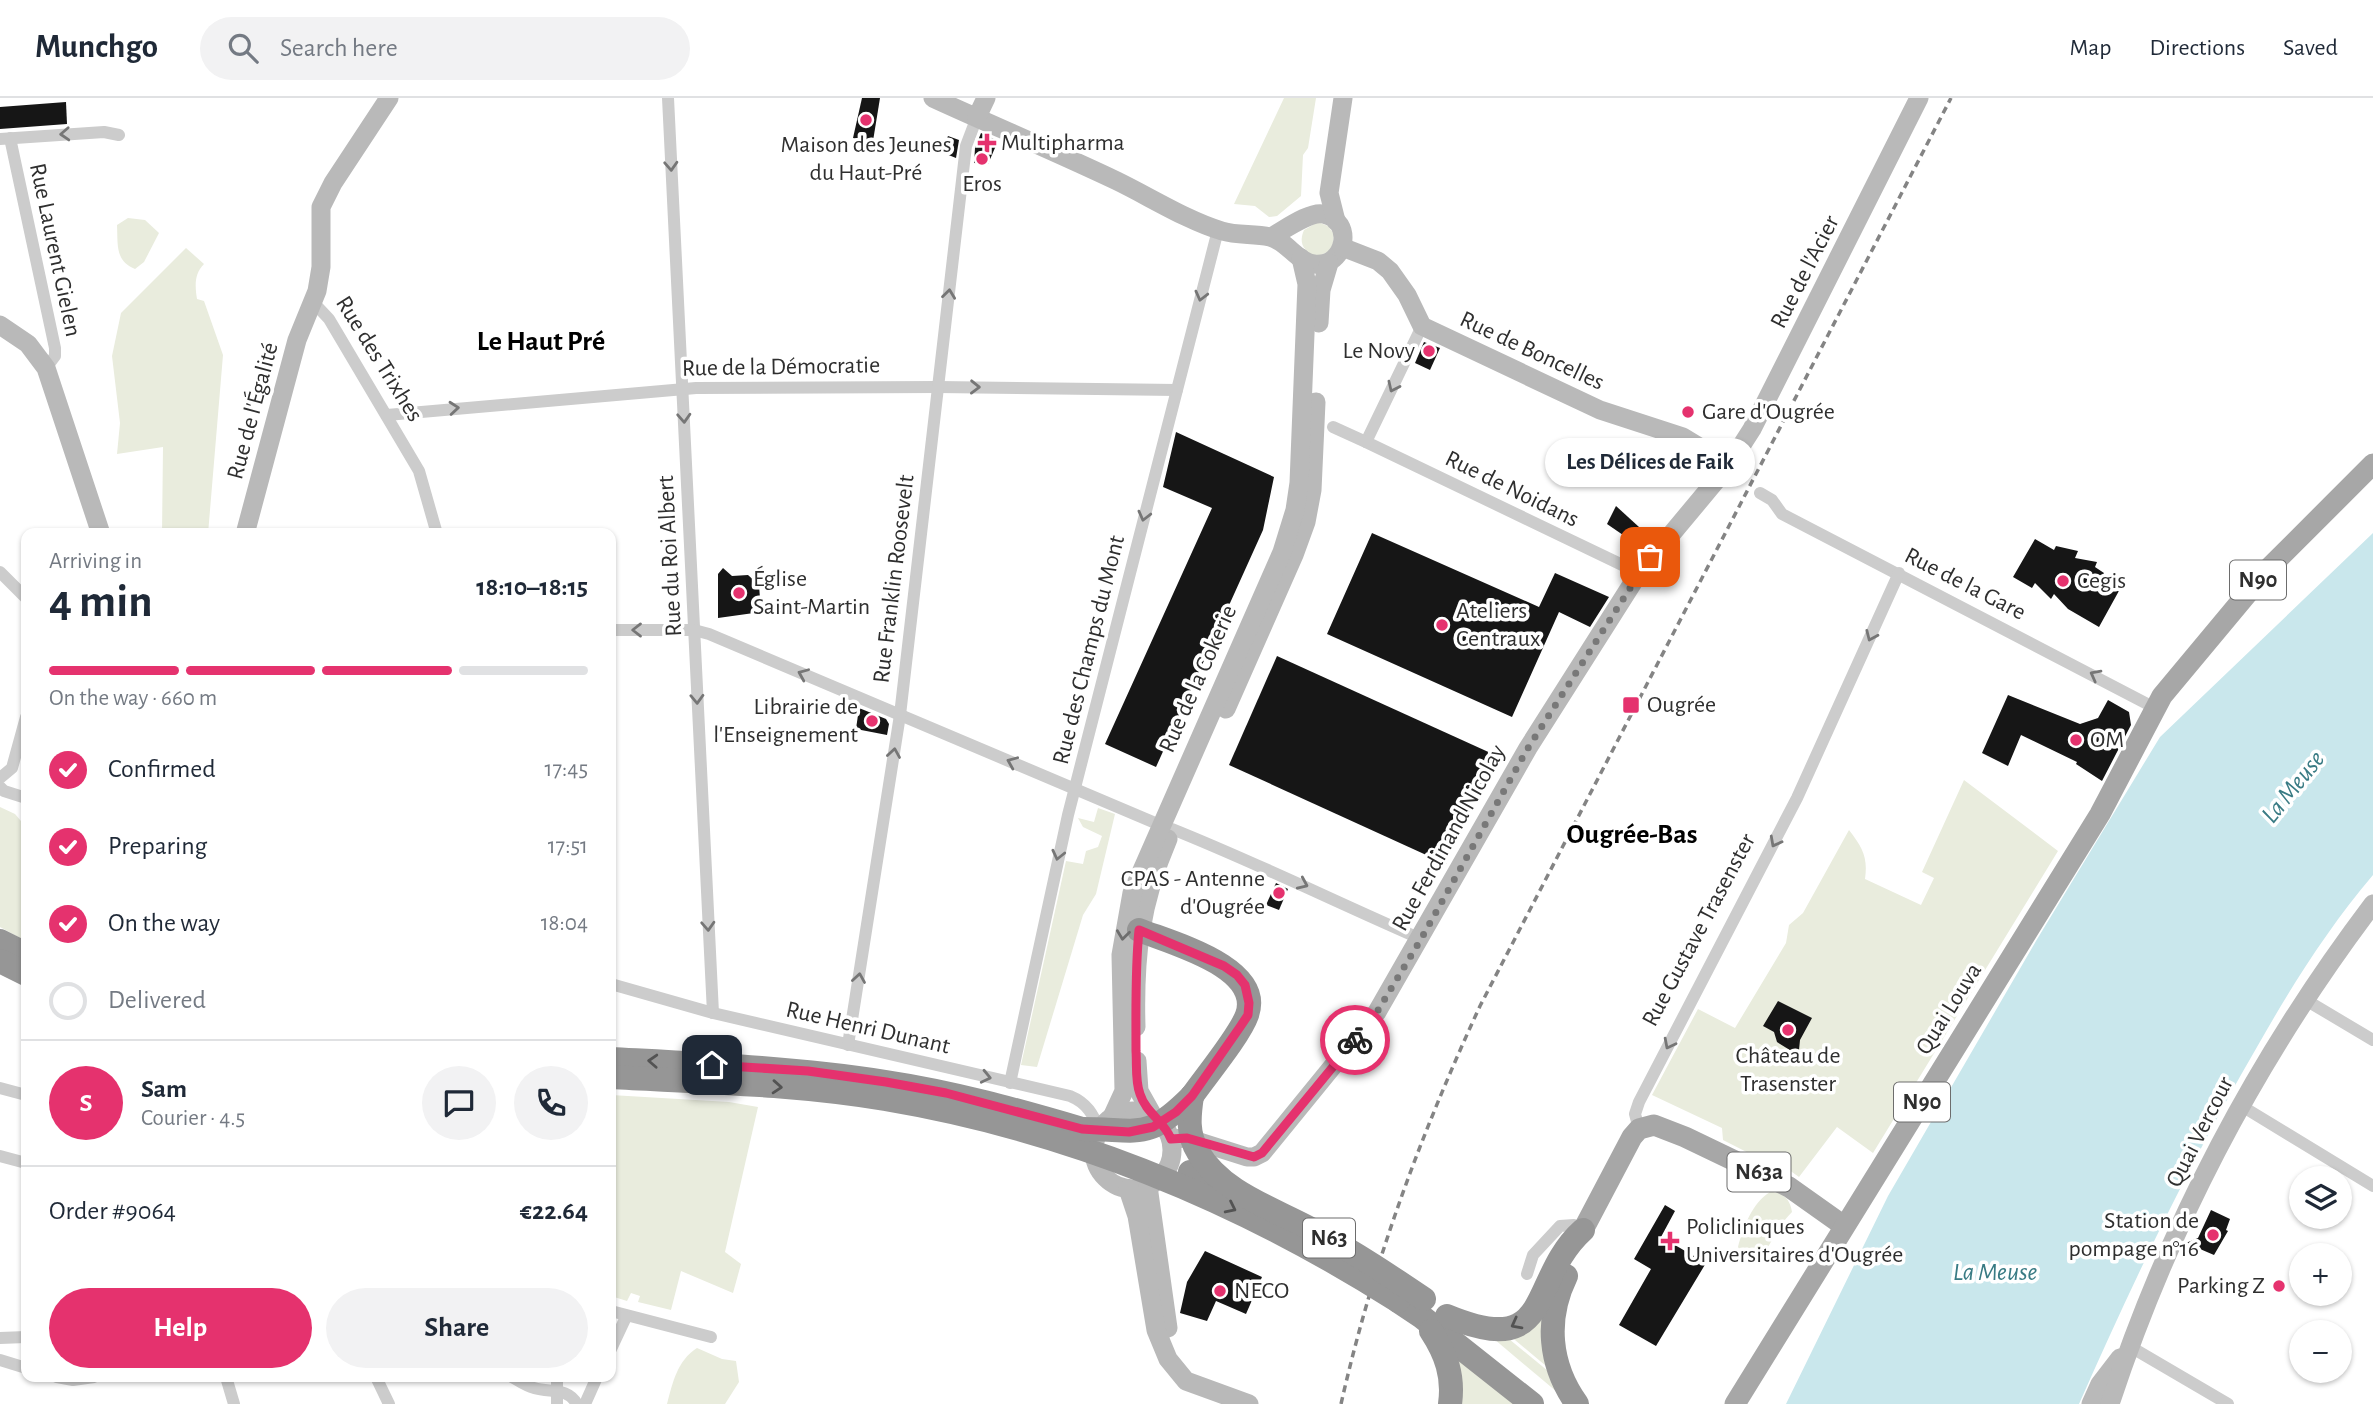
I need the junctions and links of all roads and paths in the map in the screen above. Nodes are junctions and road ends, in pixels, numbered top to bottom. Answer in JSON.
{"nodes":[{"id":1,"x":389,"y":98,"type":"edge"},
{"id":2,"x":668,"y":98,"type":"edge"},
{"id":3,"x":933,"y":98,"type":"edge"},
{"id":4,"x":986,"y":98,"type":"edge"},
{"id":5,"x":1330,"y":98,"type":"edge"},
{"id":6,"x":1343,"y":98,"type":"edge"},
{"id":7,"x":1919,"y":98,"type":"edge"},
{"id":8,"x":976,"y":117,"type":"junction"},
{"id":9,"x":119,"y":135,"type":"dead end"},
{"id":10,"x":5,"y":138,"type":"edge"},
{"id":11,"x":1302,"y":220,"type":"junction"},
{"id":12,"x":1336,"y":221,"type":"junction"},
{"id":13,"x":1218,"y":230,"type":"junction"},
{"id":14,"x":1271,"y":237,"type":"junction"},
{"id":15,"x":1342,"y":247,"type":"junction"},
{"id":16,"x":1299,"y":256,"type":"junction"},
{"id":17,"x":1329,"y":263,"type":"junction"},
{"id":18,"x":314,"y":303,"type":"junction"},
{"id":19,"x":0,"y":325,"type":"edge"},
{"id":20,"x":1422,"y":326,"type":"junction"},
{"id":21,"x":46,"y":368,"type":"junction"},
{"id":22,"x":938,"y":387,"type":"junction"},
{"id":23,"x":683,"y":389,"type":"junction"},
{"id":24,"x":1177,"y":390,"type":"junction"},
{"id":25,"x":387,"y":415,"type":"junction"},
{"id":26,"x":1333,"y":427,"type":"dead end"},
{"id":27,"x":1366,"y":442,"type":"junction"},
{"id":28,"x":2373,"y":464,"type":"edge"},
{"id":29,"x":1729,"y":465,"type":"junction"},
{"id":30,"x":1760,"y":493,"type":"dead end"},
{"id":31,"x":99,"y":528,"type":"edge"},
{"id":32,"x":248,"y":528,"type":"edge"},
{"id":33,"x":435,"y":528,"type":"edge"},
{"id":34,"x":0,"y":572,"type":"edge"},
{"id":35,"x":1639,"y":573,"type":"junction"},
{"id":36,"x":1899,"y":573,"type":"junction"},
{"id":37,"x":21,"y":593,"type":"edge"},
{"id":38,"x":616,"y":630,"type":"edge"},
{"id":39,"x":695,"y":630,"type":"junction"},
{"id":40,"x":2155,"y":708,"type":"junction"},
{"id":41,"x":900,"y":715,"type":"junction"},
{"id":42,"x":21,"y":735,"type":"edge"},
{"id":43,"x":0,"y":778,"type":"edge"},
{"id":44,"x":0,"y":786,"type":"edge"},
{"id":45,"x":1075,"y":789,"type":"junction"},
{"id":46,"x":21,"y":796,"type":"edge"},
{"id":47,"x":1166,"y":827,"type":"junction"},
{"id":48,"x":2373,"y":904,"type":"edge"},
{"id":49,"x":1139,"y":930,"type":"junction"},
{"id":50,"x":1421,"y":939,"type":"junction"},
{"id":51,"x":0,"y":941,"type":"edge"},
{"id":52,"x":21,"y":952,"type":"edge"},
{"id":53,"x":0,"y":961,"type":"edge"},
{"id":54,"x":21,"y":972,"type":"edge"},
{"id":55,"x":616,"y":985,"type":"edge"},
{"id":56,"x":2304,"y":999,"type":"junction"},
{"id":57,"x":713,"y":1013,"type":"junction"},
{"id":58,"x":2373,"y":1040,"type":"edge"},
{"id":59,"x":848,"y":1045,"type":"junction"},
{"id":60,"x":616,"y":1059,"type":"edge"},
{"id":61,"x":616,"y":1077,"type":"edge"},
{"id":62,"x":1010,"y":1083,"type":"junction"},
{"id":63,"x":0,"y":1088,"type":"edge"},
{"id":64,"x":21,"y":1094,"type":"edge"},
{"id":65,"x":1192,"y":1096,"type":"junction"},
{"id":66,"x":2240,"y":1105,"type":"junction"},
{"id":67,"x":1113,"y":1115,"type":"junction"},
{"id":68,"x":1153,"y":1116,"type":"junction"},
{"id":69,"x":1639,"y":1129,"type":"junction"},
{"id":70,"x":1091,"y":1130,"type":"junction"},
{"id":71,"x":1171,"y":1139,"type":"junction"},
{"id":72,"x":0,"y":1156,"type":"edge"},
{"id":73,"x":21,"y":1162,"type":"edge"},
{"id":74,"x":2373,"y":1186,"type":"edge"},
{"id":75,"x":1138,"y":1187,"type":"junction"},
{"id":76,"x":1228,"y":1187,"type":"junction"},
{"id":77,"x":1844,"y":1226,"type":"junction"},
{"id":78,"x":1583,"y":1230,"type":"junction"},
{"id":79,"x":1527,"y":1274,"type":"dead end"},
{"id":80,"x":1413,"y":1305,"type":"junction"},
{"id":81,"x":616,"y":1313,"type":"edge"},
{"id":82,"x":1447,"y":1316,"type":"junction"},
{"id":83,"x":626,"y":1317,"type":"junction"},
{"id":84,"x":21,"y":1337,"type":"edge"},
{"id":85,"x":711,"y":1337,"type":"dead end"},
{"id":86,"x":0,"y":1338,"type":"edge"},
{"id":87,"x":616,"y":1338,"type":"edge"},
{"id":88,"x":2129,"y":1346,"type":"junction"},
{"id":89,"x":0,"y":1360,"type":"edge"},
{"id":90,"x":21,"y":1366,"type":"edge"},
{"id":91,"x":227,"y":1382,"type":"edge"},
{"id":92,"x":378,"y":1382,"type":"edge"},
{"id":93,"x":523,"y":1382,"type":"edge"},
{"id":94,"x":595,"y":1382,"type":"edge"},
{"id":95,"x":558,"y":1398,"type":"edge"},
{"id":96,"x":234,"y":1404,"type":"edge"},
{"id":97,"x":389,"y":1404,"type":"edge"},
{"id":98,"x":577,"y":1404,"type":"edge"},
{"id":99,"x":585,"y":1404,"type":"edge"},
{"id":100,"x":1249,"y":1404,"type":"edge"},
{"id":101,"x":1450,"y":1404,"type":"edge"},
{"id":102,"x":1532,"y":1404,"type":"edge"},
{"id":103,"x":1551,"y":1404,"type":"edge"},
{"id":104,"x":1577,"y":1404,"type":"edge"},
{"id":105,"x":1735,"y":1404,"type":"edge"},
{"id":106,"x":2091,"y":1404,"type":"edge"},
{"id":107,"x":2110,"y":1404,"type":"edge"},
{"id":108,"x":2228,"y":1404,"type":"edge"}],
"edges":[{"from":1,"to":18,"type":"main road","name":"Rue des Trixhes"},
{"from":2,"to":23,"type":"street","name":"Rue du Roi Albert","one_way":true},
{"from":3,"to":8,"type":"main road"},
{"from":4,"to":8,"type":"main road"},
{"from":5,"to":11,"type":"main road"},
{"from":6,"to":12,"type":"main road"},
{"from":7,"to":29,"type":"main road","name":"Rue de l'Acier"},
{"from":8,"to":13,"type":"main road"},
{"from":22,"to":8,"type":"street","name":"Rue Franklin Roosevelt","one_way":true},
{"from":9,"to":10,"type":"street","one_way":true},
{"from":10,"to":21,"type":"street","name":"Rue Laurent Gielen"},
{"from":11,"to":12,"type":"main road"},
{"from":11,"to":14,"type":"main road"},
{"from":11,"to":16,"type":"main road"},
{"from":12,"to":15,"type":"main road"},
{"from":13,"to":14,"type":"main road"},
{"from":13,"to":24,"type":"street","name":"Rue des Champs du Mont","one_way":true},
{"from":14,"to":16,"type":"main road"},
{"from":15,"to":17,"type":"main road"},
{"from":15,"to":20,"type":"main road","name":"Rue de Boncelles"},
{"from":16,"to":17,"type":"main road"},
{"from":16,"to":47,"type":"main road","name":"Rue de la Cokerie"},
{"from":17,"to":47,"type":"main road","name":"Rue de la Cokerie"},
{"from":18,"to":25,"type":"street","name":"Rue des Trixhes"},
{"from":18,"to":32,"type":"main road","name":"Rue de l'Égalité"},
{"from":19,"to":21,"type":"main road"},
{"from":20,"to":27,"type":"street","one_way":true},
{"from":20,"to":29,"type":"main road","name":"Rue de Boncelles"},
{"from":21,"to":31,"type":"main road"},
{"from":22,"to":23,"type":"street","name":"Rue de la Démocratie"},
{"from":22,"to":24,"type":"street","name":"Rue de la Démocratie","one_way":true},
{"from":22,"to":41,"type":"street","name":"Rue Franklin Roosevelt"},
{"from":25,"to":23,"type":"street","name":"Rue de la Démocratie","one_way":true},
{"from":23,"to":39,"type":"street","name":"Rue du Roi Albert","one_way":true},
{"from":24,"to":45,"type":"street","name":"Rue des Champs du Mont","one_way":true},
{"from":25,"to":33,"type":"street","name":"Rue des Trixhes"},
{"from":26,"to":27,"type":"street","name":"Rue de Noidans"},
{"from":27,"to":35,"type":"street","name":"Rue de Noidans"},
{"from":28,"to":40,"type":"main road","number":"N90"},
{"from":29,"to":35,"type":"main road","name":"Rue Ferdinand Nicolay"},
{"from":30,"to":36,"type":"street","name":"Rue de la Gare"},
{"from":34,"to":37,"type":"street"},
{"from":35,"to":50,"type":"main road","name":"Rue Ferdinand Nicolay"},
{"from":40,"to":36,"type":"street","name":"Rue de la Gare","one_way":true},
{"from":36,"to":69,"type":"street","name":"Rue Gustave Trasenster","one_way":true},
{"from":39,"to":38,"type":"street","one_way":true},
{"from":41,"to":39,"type":"street","one_way":true},
{"from":39,"to":57,"type":"street","name":"Rue du Roi Albert","one_way":true},
{"from":40,"to":77,"type":"main road","name":"Quai Louva","number":"N90"},
{"from":45,"to":41,"type":"street","one_way":true},
{"from":59,"to":41,"type":"street","name":"Rue Franklin Roosevelt","one_way":true},
{"from":42,"to":43,"type":"street"},
{"from":44,"to":46,"type":"street"},
{"from":45,"to":47,"type":"street"},
{"from":45,"to":62,"type":"street","name":"Rue des Champs du Mont","one_way":true},
{"from":47,"to":49,"type":"main road","name":"Rue de la Cokerie"},
{"from":47,"to":50,"type":"street","one_way":true},
{"from":47,"to":67,"type":"main road","name":"Rue de la Cokerie","one_way":true},
{"from":48,"to":56,"type":"main road","name":"Quai Vercour"},
{"from":49,"to":65,"type":"highway"},
{"from":49,"to":68,"type":"main road","name":"Rue de la Cokerie"},
{"from":50,"to":71,"type":"main road","name":"Rue Ferdinand Nicolay"},
{"from":51,"to":52,"type":"highway"},
{"from":53,"to":54,"type":"highway"},
{"from":55,"to":57,"type":"street","name":"Rue Henri Dunant"},
{"from":56,"to":58,"type":"street"},
{"from":56,"to":66,"type":"main road","name":"Quai Vercour"},
{"from":57,"to":59,"type":"street","name":"Rue Henri Dunant"},
{"from":59,"to":62,"type":"street","name":"Rue Henri Dunant","one_way":true},
{"from":70,"to":60,"type":"highway","number":"N63","one_way":true},
{"from":61,"to":80,"type":"highway","number":"N63","one_way":true,"bridge":true},
{"from":62,"to":70,"type":"street","name":"Rue Henri Dunant"},
{"from":63,"to":64,"type":"street"},
{"from":65,"to":70,"type":"highway","bridge":true},
{"from":65,"to":76,"type":"highway","bridge":true},
{"from":66,"to":74,"type":"street"},
{"from":66,"to":88,"type":"main road","name":"Quai Vercour"},
{"from":67,"to":68,"type":"main road"},
{"from":67,"to":70,"type":"main road"},
{"from":68,"to":71,"type":"main road","name":"Rue de la Cokerie"},
{"from":69,"to":77,"type":"main road","number":"N63a"},
{"from":69,"to":78,"type":"main road","name":"Rue Gustave Trasenster"},
{"from":70,"to":75,"type":"main road"},
{"from":70,"to":76,"type":"highway","number":"N63","bridge":true},
{"from":71,"to":75,"type":"main road"},
{"from":72,"to":73,"type":"street"},
{"from":75,"to":100,"type":"main road"},
{"from":76,"to":80,"type":"highway","number":"N63","bridge":true},
{"from":77,"to":105,"type":"main road","name":"Quai Louva","number":"N90"},
{"from":78,"to":79,"type":"street"},
{"from":78,"to":82,"type":"highway","one_way":true},
{"from":78,"to":104,"type":"highway"},
{"from":80,"to":82,"type":"highway","number":"N63"},
{"from":80,"to":101,"type":"highway"},
{"from":80,"to":102,"type":"highway","number":"N63"},
{"from":81,"to":83,"type":"street"},
{"from":82,"to":103,"type":"highway","number":"N63"},
{"from":83,"to":85,"type":"street"},
{"from":83,"to":87,"type":"street"},
{"from":84,"to":86,"type":"street"},
{"from":88,"to":106,"type":"main road"},
{"from":88,"to":107,"type":"main road","name":"Quai Vercour"},
{"from":88,"to":108,"type":"street"},
{"from":89,"to":90,"type":"street"},
{"from":91,"to":96,"type":"street"},
{"from":92,"to":97,"type":"street"},
{"from":93,"to":95,"type":"street"},
{"from":94,"to":99,"type":"street"},
{"from":95,"to":98,"type":"street"}]}
